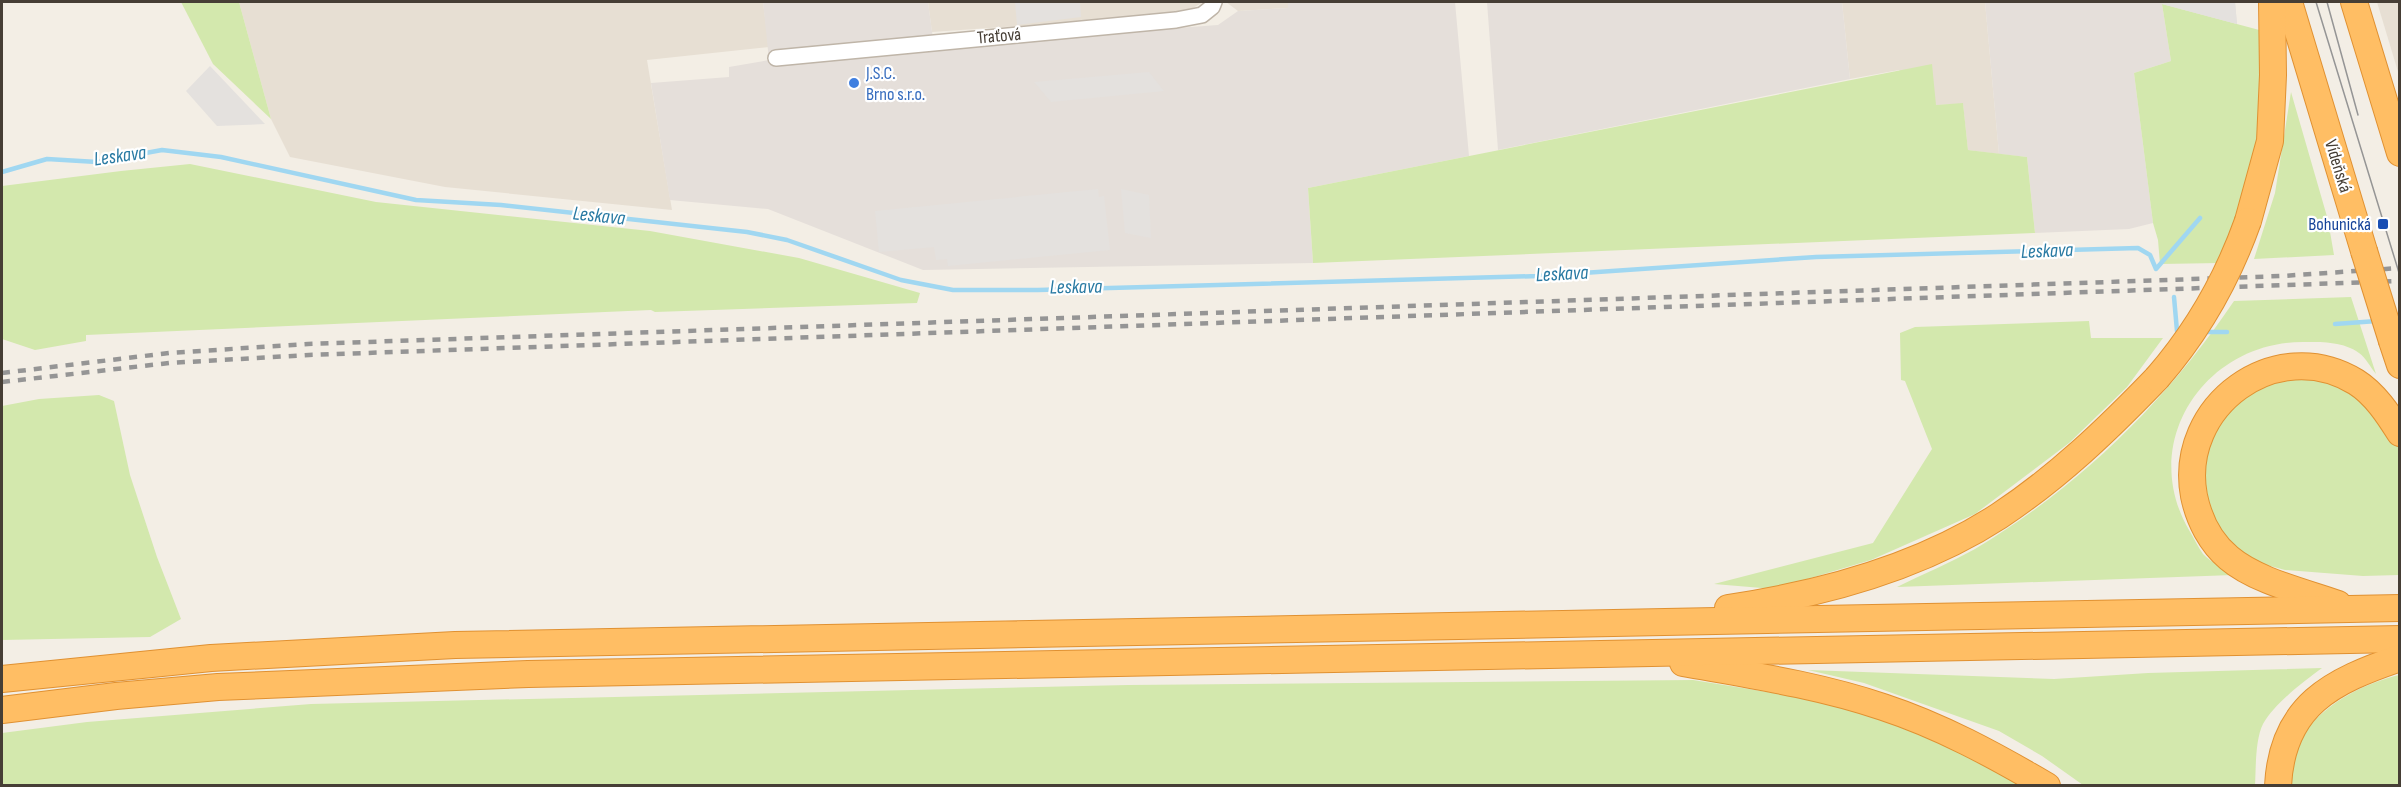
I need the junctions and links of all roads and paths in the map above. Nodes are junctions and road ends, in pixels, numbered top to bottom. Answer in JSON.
{"nodes":[{"id":1,"x":1214,"y":2,"type":"edge"},
{"id":2,"x":2272,"y":2,"type":"edge"},
{"id":3,"x":2289,"y":2,"type":"edge"},
{"id":4,"x":2354,"y":2,"type":"edge"},
{"id":5,"x":776,"y":58,"type":"dead end"},
{"id":6,"x":2400,"y":153,"type":"edge"},
{"id":7,"x":2396,"y":353,"type":"edge"},
{"id":8,"x":2400,"y":433,"type":"edge"},
{"id":9,"x":2400,"y":608,"type":"edge"},
{"id":10,"x":2352,"y":609,"type":"junction"},
{"id":11,"x":1628,"y":622,"type":"junction"},
{"id":12,"x":2400,"y":639,"type":"edge"},
{"id":13,"x":1630,"y":653,"type":"junction"},
{"id":14,"x":2400,"y":658,"type":"edge"},
{"id":15,"x":2,"y":679,"type":"edge"},
{"id":16,"x":2,"y":710,"type":"edge"},
{"id":17,"x":2047,"y":786,"type":"edge"},
{"id":18,"x":2278,"y":786,"type":"edge"}],
"edges":[{"from":1,"to":5,"type":"street","name":"Traťová"},
{"from":2,"to":11,"type":"highway","bridge":true},
{"from":3,"to":7,"type":"highway","name":"Vídeňská","bridge":true},
{"from":4,"to":6,"type":"highway"},
{"from":8,"to":10,"type":"highway"},
{"from":9,"to":10,"type":"highway"},
{"from":10,"to":11,"type":"highway"},
{"from":11,"to":15,"type":"highway"},
{"from":12,"to":13,"type":"highway"},
{"from":13,"to":16,"type":"highway"},
{"from":13,"to":17,"type":"highway"},
{"from":14,"to":18,"type":"highway"}]}
